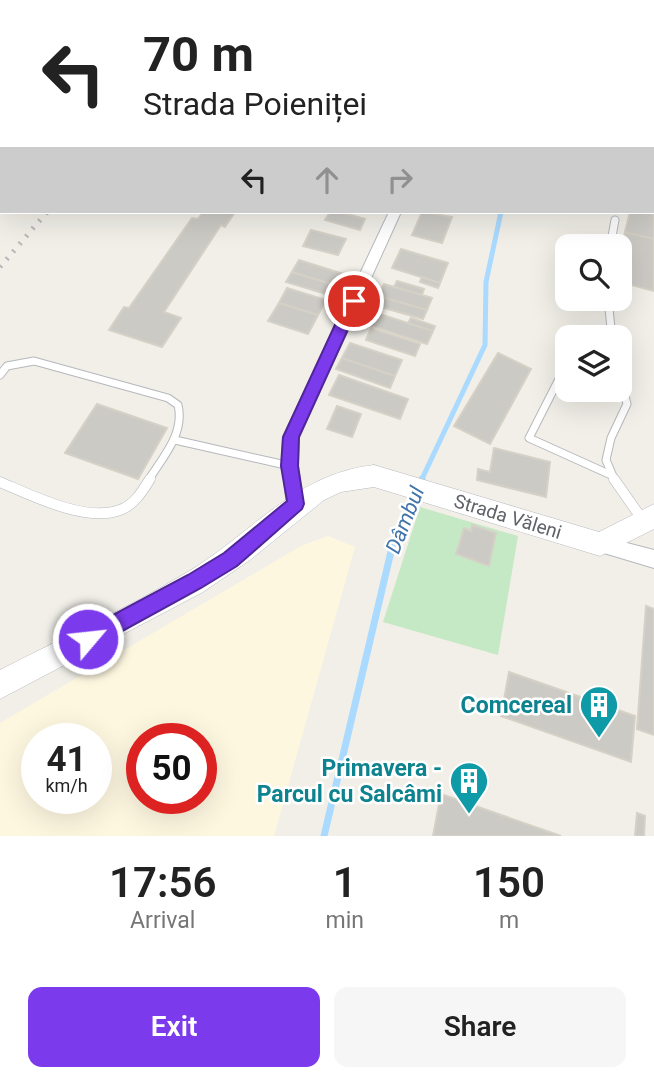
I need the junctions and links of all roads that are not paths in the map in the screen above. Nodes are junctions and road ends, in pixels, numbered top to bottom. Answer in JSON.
{"nodes":[{"id":1,"x":394,"y":214,"type":"edge"},
{"id":2,"x":615,"y":220,"type":"dead end"},
{"id":3,"x":612,"y":234,"type":"edge"},
{"id":4,"x":0,"y":376,"type":"edge"},
{"id":5,"x":555,"y":387,"type":"edge"},
{"id":6,"x":626,"y":402,"type":"edge"},
{"id":7,"x":175,"y":440,"type":"junction"},
{"id":8,"x":290,"y":466,"type":"junction"},
{"id":9,"x":611,"y":475,"type":"junction"},
{"id":10,"x":0,"y":482,"type":"edge"},
{"id":11,"x":296,"y":504,"type":"junction"},
{"id":12,"x":649,"y":518,"type":"edge"},
{"id":13,"x":600,"y":544,"type":"junction"},
{"id":14,"x":654,"y":559,"type":"edge"},
{"id":15,"x":0,"y":685,"type":"edge"}],
"edges":[{"from":1,"to":8,"type":"street"},
{"from":2,"to":3,"type":"lane"},
{"from":4,"to":7,"type":"lane"},
{"from":5,"to":9,"type":"lane"},
{"from":6,"to":9,"type":"lane"},
{"from":7,"to":8,"type":"lane"},
{"from":7,"to":10,"type":"lane"},
{"from":8,"to":11,"type":"street"},
{"from":9,"to":12,"type":"lane"},
{"from":11,"to":13,"type":"main road","name":"Strada Văleni"},
{"from":11,"to":15,"type":"main road","name":"Strada Văleni"},
{"from":12,"to":13,"type":"main road"},
{"from":13,"to":14,"type":"street","name":"Strada Văleni"}]}
